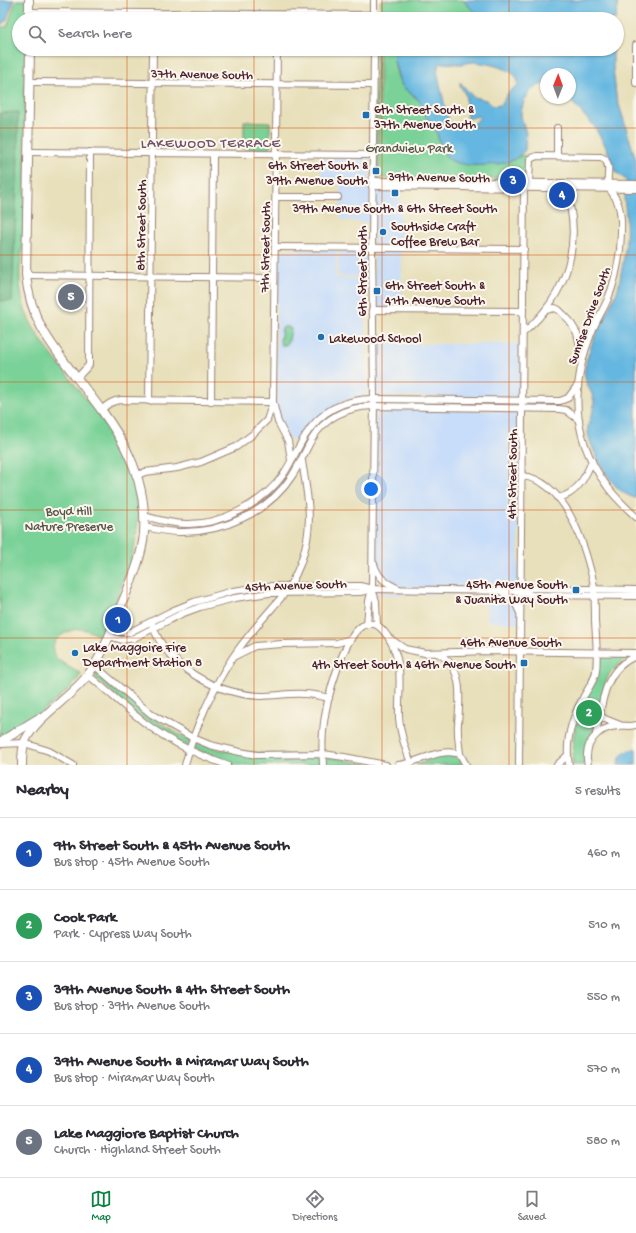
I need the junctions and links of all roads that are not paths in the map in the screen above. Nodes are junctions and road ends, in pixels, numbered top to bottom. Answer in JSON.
{"nodes":[{"id":1,"x":30,"y":0,"type":"edge"},
{"id":2,"x":374,"y":0,"type":"edge"},
{"id":3,"x":29,"y":12,"type":"edge"},
{"id":4,"x":374,"y":12,"type":"edge"},
{"id":5,"x":636,"y":45,"type":"edge"},
{"id":6,"x":30,"y":56,"type":"edge"},
{"id":7,"x":153,"y":56,"type":"edge"},
{"id":8,"x":277,"y":56,"type":"edge"},
{"id":9,"x":374,"y":56,"type":"edge"},
{"id":10,"x":30,"y":82,"type":"junction"},
{"id":11,"x":153,"y":83,"type":"junction"},
{"id":12,"x":636,"y":83,"type":"edge"},
{"id":13,"x":277,"y":84,"type":"junction"},
{"id":14,"x":373,"y":85,"type":"junction"},
{"id":15,"x":557,"y":128,"type":"dead end"},
{"id":16,"x":29,"y":152,"type":"junction"},
{"id":17,"x":90,"y":152,"type":"junction"},
{"id":18,"x":152,"y":154,"type":"junction"},
{"id":19,"x":213,"y":154,"type":"junction"},
{"id":20,"x":276,"y":155,"type":"junction"},
{"id":21,"x":372,"y":156,"type":"junction"},
{"id":22,"x":557,"y":156,"type":"junction"},
{"id":23,"x":372,"y":184,"type":"junction"},
{"id":24,"x":526,"y":184,"type":"junction"},
{"id":25,"x":636,"y":184,"type":"edge"},
{"id":26,"x":564,"y":186,"type":"junction"},
{"id":27,"x":609,"y":186,"type":"junction"},
{"id":28,"x":626,"y":186,"type":"junction"},
{"id":29,"x":636,"y":189,"type":"edge"},
{"id":30,"x":276,"y":197,"type":"junction"},
{"id":31,"x":338,"y":198,"type":"dead end"},
{"id":32,"x":275,"y":247,"type":"junction"},
{"id":33,"x":372,"y":248,"type":"junction"},
{"id":34,"x":524,"y":249,"type":"junction"},
{"id":35,"x":26,"y":275,"type":"junction"},
{"id":36,"x":88,"y":276,"type":"junction"},
{"id":37,"x":150,"y":276,"type":"junction"},
{"id":38,"x":212,"y":278,"type":"junction"},
{"id":39,"x":274,"y":278,"type":"junction"},
{"id":40,"x":555,"y":296,"type":"junction"},
{"id":41,"x":372,"y":310,"type":"junction"},
{"id":42,"x":546,"y":310,"type":"junction"},
{"id":43,"x":559,"y":310,"type":"junction"},
{"id":44,"x":523,"y":311,"type":"junction"},
{"id":45,"x":523,"y":333,"type":"junction"},
{"id":46,"x":577,"y":333,"type":"junction"},
{"id":47,"x":591,"y":333,"type":"junction"},
{"id":48,"x":582,"y":359,"type":"junction"},
{"id":49,"x":77,"y":378,"type":"junction"},
{"id":50,"x":577,"y":386,"type":"junction"},
{"id":51,"x":374,"y":399,"type":"junction"},
{"id":52,"x":411,"y":399,"type":"junction"},
{"id":53,"x":149,"y":400,"type":"junction"},
{"id":54,"x":522,"y":400,"type":"junction"},
{"id":55,"x":211,"y":402,"type":"junction"},
{"id":56,"x":273,"y":402,"type":"junction"},
{"id":57,"x":374,"y":406,"type":"junction"},
{"id":58,"x":411,"y":407,"type":"junction"},
{"id":59,"x":522,"y":408,"type":"junction"},
{"id":60,"x":101,"y":411,"type":"junction"},
{"id":61,"x":579,"y":420,"type":"junction"},
{"id":62,"x":288,"y":442,"type":"junction"},
{"id":63,"x":301,"y":442,"type":"junction"},
{"id":64,"x":291,"y":460,"type":"junction"},
{"id":65,"x":302,"y":461,"type":"junction"},
{"id":66,"x":592,"y":461,"type":"junction"},
{"id":67,"x":138,"y":475,"type":"junction"},
{"id":68,"x":283,"y":475,"type":"junction"},
{"id":69,"x":522,"y":476,"type":"junction"},
{"id":70,"x":290,"y":479,"type":"junction"},
{"id":71,"x":305,"y":482,"type":"junction"},
{"id":72,"x":558,"y":498,"type":"junction"},
{"id":73,"x":144,"y":516,"type":"junction"},
{"id":74,"x":636,"y":517,"type":"edge"},
{"id":75,"x":144,"y":527,"type":"junction"},
{"id":76,"x":372,"y":559,"type":"junction"},
{"id":77,"x":290,"y":586,"type":"junction"},
{"id":78,"x":594,"y":588,"type":"junction"},
{"id":79,"x":372,"y":589,"type":"junction"},
{"id":80,"x":402,"y":590,"type":"junction"},
{"id":81,"x":636,"y":590,"type":"edge"},
{"id":82,"x":500,"y":591,"type":"junction"},
{"id":83,"x":520,"y":591,"type":"junction"},
{"id":84,"x":285,"y":593,"type":"junction"},
{"id":85,"x":594,"y":595,"type":"junction"},
{"id":86,"x":636,"y":596,"type":"edge"},
{"id":87,"x":520,"y":612,"type":"junction"},
{"id":88,"x":151,"y":621,"type":"junction"},
{"id":89,"x":366,"y":624,"type":"junction"},
{"id":90,"x":377,"y":625,"type":"junction"},
{"id":91,"x":153,"y":628,"type":"junction"},
{"id":92,"x":253,"y":630,"type":"junction"},
{"id":93,"x":111,"y":632,"type":"junction"},
{"id":94,"x":389,"y":638,"type":"junction"},
{"id":95,"x":351,"y":639,"type":"junction"},
{"id":96,"x":268,"y":644,"type":"junction"},
{"id":97,"x":519,"y":652,"type":"junction"},
{"id":98,"x":436,"y":653,"type":"junction"},
{"id":99,"x":597,"y":653,"type":"junction"},
{"id":100,"x":636,"y":653,"type":"edge"},
{"id":101,"x":636,"y":656,"type":"edge"},
{"id":102,"x":233,"y":657,"type":"junction"},
{"id":103,"x":94,"y":665,"type":"junction"},
{"id":104,"x":88,"y":675,"type":"junction"},
{"id":105,"x":216,"y":687,"type":"junction"},
{"id":106,"x":329,"y":698,"type":"junction"},
{"id":107,"x":50,"y":712,"type":"junction"},
{"id":108,"x":600,"y":714,"type":"junction"},
{"id":109,"x":636,"y":725,"type":"edge"},
{"id":110,"x":623,"y":726,"type":"junction"},
{"id":111,"x":596,"y":734,"type":"junction"},
{"id":112,"x":193,"y":738,"type":"junction"},
{"id":113,"x":24,"y":742,"type":"junction"},
{"id":114,"x":0,"y":743,"type":"edge"},
{"id":115,"x":188,"y":750,"type":"junction"},
{"id":116,"x":322,"y":754,"type":"junction"},
{"id":117,"x":460,"y":754,"type":"junction"},
{"id":118,"x":567,"y":756,"type":"junction"},
{"id":119,"x":58,"y":757,"type":"junction"},
{"id":120,"x":411,"y":763,"type":"junction"},
{"id":121,"x":467,"y":764,"type":"edge"},
{"id":122,"x":22,"y":765,"type":"edge"},
{"id":123,"x":66,"y":765,"type":"edge"},
{"id":124,"x":73,"y":765,"type":"edge"},
{"id":125,"x":185,"y":765,"type":"edge"},
{"id":126,"x":227,"y":765,"type":"edge"},
{"id":127,"x":323,"y":765,"type":"edge"},
{"id":128,"x":386,"y":765,"type":"edge"},
{"id":129,"x":398,"y":765,"type":"edge"},
{"id":130,"x":518,"y":765,"type":"edge"},
{"id":131,"x":557,"y":765,"type":"edge"},
{"id":132,"x":569,"y":765,"type":"edge"},
{"id":133,"x":588,"y":765,"type":"edge"}],
"edges":[{"from":1,"to":3,"type":"main road"},
{"from":2,"to":4,"type":"street"},
{"from":5,"to":12,"type":"street"},
{"from":6,"to":10,"type":"main road"},
{"from":7,"to":11,"type":"street","name":"8th Street South"},
{"from":8,"to":13,"type":"street","name":"7th Street South"},
{"from":9,"to":14,"type":"street","name":"6th Street South"},
{"from":10,"to":11,"type":"street","name":"37th Avenue South"},
{"from":10,"to":16,"type":"main road"},
{"from":11,"to":13,"type":"street","name":"37th Avenue South"},
{"from":11,"to":18,"type":"street","name":"8th Street South"},
{"from":13,"to":14,"type":"street","name":"37th Avenue South"},
{"from":13,"to":20,"type":"street","name":"7th Street South"},
{"from":14,"to":21,"type":"street","name":"6th Street South"},
{"from":15,"to":22,"type":"street"},
{"from":16,"to":17,"type":"street"},
{"from":16,"to":35,"type":"main road"},
{"from":17,"to":18,"type":"street"},
{"from":17,"to":36,"type":"street"},
{"from":18,"to":19,"type":"street"},
{"from":18,"to":37,"type":"street","name":"8th Street South"},
{"from":19,"to":20,"type":"street"},
{"from":19,"to":38,"type":"street"},
{"from":20,"to":21,"type":"street"},
{"from":20,"to":30,"type":"street","name":"7th Street South"},
{"from":21,"to":23,"type":"street","name":"6th Street South"},
{"from":22,"to":24,"type":"street","name":"4th Street South"},
{"from":22,"to":27,"type":"street","name":"Sunrise Drive South"},
{"from":23,"to":24,"type":"street","name":"39th Avenue South"},
{"from":23,"to":33,"type":"street","name":"6th Street South"},
{"from":24,"to":26,"type":"street","name":"39th Avenue South"},
{"from":24,"to":34,"type":"street","name":"4th Street South"},
{"from":25,"to":28,"type":"street"},
{"from":26,"to":27,"type":"street","name":"39th Avenue South"},
{"from":26,"to":40,"type":"street"},
{"from":27,"to":28,"type":"street","name":"39th Avenue South"},
{"from":27,"to":47,"type":"street","name":"Sunrise Drive South"},
{"from":28,"to":29,"type":"street"},
{"from":30,"to":31,"type":"street"},
{"from":30,"to":32,"type":"street","name":"7th Street South"},
{"from":32,"to":33,"type":"street"},
{"from":32,"to":39,"type":"street","name":"7th Street South"},
{"from":33,"to":34,"type":"street"},
{"from":33,"to":41,"type":"street","name":"6th Street South"},
{"from":34,"to":44,"type":"street","name":"4th Street South"},
{"from":35,"to":36,"type":"street"},
{"from":35,"to":49,"type":"main road"},
{"from":36,"to":37,"type":"street"},
{"from":36,"to":49,"type":"street"},
{"from":37,"to":38,"type":"street"},
{"from":37,"to":53,"type":"street","name":"8th Street South"},
{"from":38,"to":39,"type":"street"},
{"from":38,"to":55,"type":"street"},
{"from":39,"to":56,"type":"street","name":"7th Street South"},
{"from":40,"to":42,"type":"street"},
{"from":40,"to":43,"type":"street"},
{"from":41,"to":44,"type":"street"},
{"from":41,"to":51,"type":"street","name":"6th Street South"},
{"from":42,"to":43,"type":"street"},
{"from":42,"to":45,"type":"street"},
{"from":43,"to":46,"type":"street"},
{"from":44,"to":45,"type":"street","name":"4th Street South"},
{"from":45,"to":54,"type":"street","name":"4th Street South"},
{"from":46,"to":47,"type":"street"},
{"from":46,"to":48,"type":"street"},
{"from":47,"to":48,"type":"street","name":"Sunrise Drive South"},
{"from":48,"to":50,"type":"street","name":"Sunrise Drive South"},
{"from":49,"to":60,"type":"main road"},
{"from":50,"to":54,"type":"street"},
{"from":50,"to":61,"type":"street","name":"Sunrise Drive South"},
{"from":51,"to":52,"type":"street"},
{"from":51,"to":57,"type":"street","name":"6th Street South"},
{"from":51,"to":63,"type":"street"},
{"from":52,"to":54,"type":"street"},
{"from":52,"to":58,"type":"street"},
{"from":53,"to":55,"type":"street"},
{"from":53,"to":60,"type":"street"},
{"from":54,"to":59,"type":"street","name":"4th Street South"},
{"from":55,"to":56,"type":"street"},
{"from":56,"to":62,"type":"street","name":"7th Street South"},
{"from":56,"to":67,"type":"street"},
{"from":57,"to":58,"type":"street"},
{"from":57,"to":65,"type":"street"},
{"from":57,"to":76,"type":"street","name":"6th Street South"},
{"from":58,"to":59,"type":"street"},
{"from":59,"to":61,"type":"street"},
{"from":59,"to":69,"type":"street","name":"4th Street South"},
{"from":60,"to":67,"type":"main road"},
{"from":61,"to":66,"type":"street","name":"Sunrise Drive South"},
{"from":62,"to":63,"type":"street"},
{"from":62,"to":64,"type":"street","name":"7th Street South"},
{"from":63,"to":64,"type":"street"},
{"from":64,"to":68,"type":"street"},
{"from":65,"to":70,"type":"street"},
{"from":65,"to":71,"type":"street"},
{"from":66,"to":72,"type":"street"},
{"from":66,"to":74,"type":"street","name":"Sunrise Drive South"},
{"from":67,"to":73,"type":"main road"},
{"from":68,"to":70,"type":"street"},
{"from":68,"to":73,"type":"street"},
{"from":69,"to":72,"type":"street"},
{"from":69,"to":83,"type":"street","name":"4th Street South"},
{"from":70,"to":71,"type":"street"},
{"from":70,"to":75,"type":"street"},
{"from":71,"to":77,"type":"street"},
{"from":72,"to":78,"type":"street"},
{"from":73,"to":75,"type":"main road"},
{"from":75,"to":93,"type":"main road"},
{"from":76,"to":79,"type":"street","name":"6th Street South"},
{"from":76,"to":80,"type":"street"},
{"from":77,"to":79,"type":"street","name":"45th Avenue South"},
{"from":77,"to":84,"type":"street"},
{"from":77,"to":88,"type":"street","name":"45th Avenue South"},
{"from":78,"to":81,"type":"street","name":"45th Avenue South"},
{"from":78,"to":83,"type":"street","name":"45th Avenue South"},
{"from":78,"to":85,"type":"street"},
{"from":79,"to":80,"type":"street","name":"45th Avenue South"},
{"from":79,"to":84,"type":"street","name":"45th Avenue South"},
{"from":79,"to":89,"type":"street","name":"6th Street South"},
{"from":79,"to":90,"type":"street","name":"6th Street South"},
{"from":80,"to":82,"type":"street","name":"45th Avenue South"},
{"from":82,"to":83,"type":"street","name":"45th Avenue South"},
{"from":82,"to":87,"type":"street"},
{"from":83,"to":85,"type":"street","name":"45th Avenue South"},
{"from":83,"to":87,"type":"street","name":"4th Street South"},
{"from":84,"to":91,"type":"street","name":"45th Avenue South"},
{"from":84,"to":92,"type":"street"},
{"from":85,"to":86,"type":"street","name":"45th Avenue South"},
{"from":85,"to":99,"type":"street"},
{"from":87,"to":97,"type":"street","name":"4th Street South"},
{"from":88,"to":91,"type":"street"},
{"from":88,"to":93,"type":"street","name":"45th Avenue South"},
{"from":89,"to":90,"type":"street"},
{"from":89,"to":95,"type":"street"},
{"from":90,"to":94,"type":"street"},
{"from":91,"to":93,"type":"street","name":"45th Avenue South"},
{"from":91,"to":105,"type":"street"},
{"from":92,"to":96,"type":"street"},
{"from":92,"to":102,"type":"street"},
{"from":93,"to":103,"type":"main road"},
{"from":94,"to":98,"type":"street","name":"46th Avenue South"},
{"from":94,"to":120,"type":"street"},
{"from":95,"to":96,"type":"street"},
{"from":95,"to":106,"type":"street"},
{"from":96,"to":102,"type":"street"},
{"from":97,"to":98,"type":"street","name":"46th Avenue South"},
{"from":97,"to":99,"type":"street","name":"46th Avenue South"},
{"from":97,"to":130,"type":"street","name":"4th Street South"},
{"from":98,"to":117,"type":"street"},
{"from":99,"to":100,"type":"street","name":"46th Avenue South"},
{"from":99,"to":118,"type":"street"},
{"from":101,"to":108,"type":"street"},
{"from":102,"to":105,"type":"street"},
{"from":103,"to":104,"type":"main road"},
{"from":103,"to":112,"type":"street"},
{"from":104,"to":107,"type":"main road"},
{"from":104,"to":115,"type":"street"},
{"from":105,"to":106,"type":"street"},
{"from":105,"to":112,"type":"street"},
{"from":106,"to":116,"type":"street"},
{"from":107,"to":113,"type":"main road"},
{"from":107,"to":114,"type":"main road"},
{"from":108,"to":110,"type":"street"},
{"from":108,"to":111,"type":"street"},
{"from":109,"to":110,"type":"street"},
{"from":110,"to":111,"type":"street"},
{"from":111,"to":133,"type":"street"},
{"from":112,"to":115,"type":"street"},
{"from":112,"to":116,"type":"street"},
{"from":113,"to":114,"type":"street"},
{"from":113,"to":119,"type":"street"},
{"from":113,"to":122,"type":"main road"},
{"from":115,"to":125,"type":"street"},
{"from":115,"to":126,"type":"street"},
{"from":116,"to":127,"type":"street"},
{"from":116,"to":128,"type":"street"},
{"from":117,"to":120,"type":"street"},
{"from":117,"to":121,"type":"street"},
{"from":118,"to":131,"type":"street"},
{"from":118,"to":132,"type":"street"},
{"from":119,"to":123,"type":"street"},
{"from":119,"to":124,"type":"street"},
{"from":120,"to":129,"type":"street"}]}
